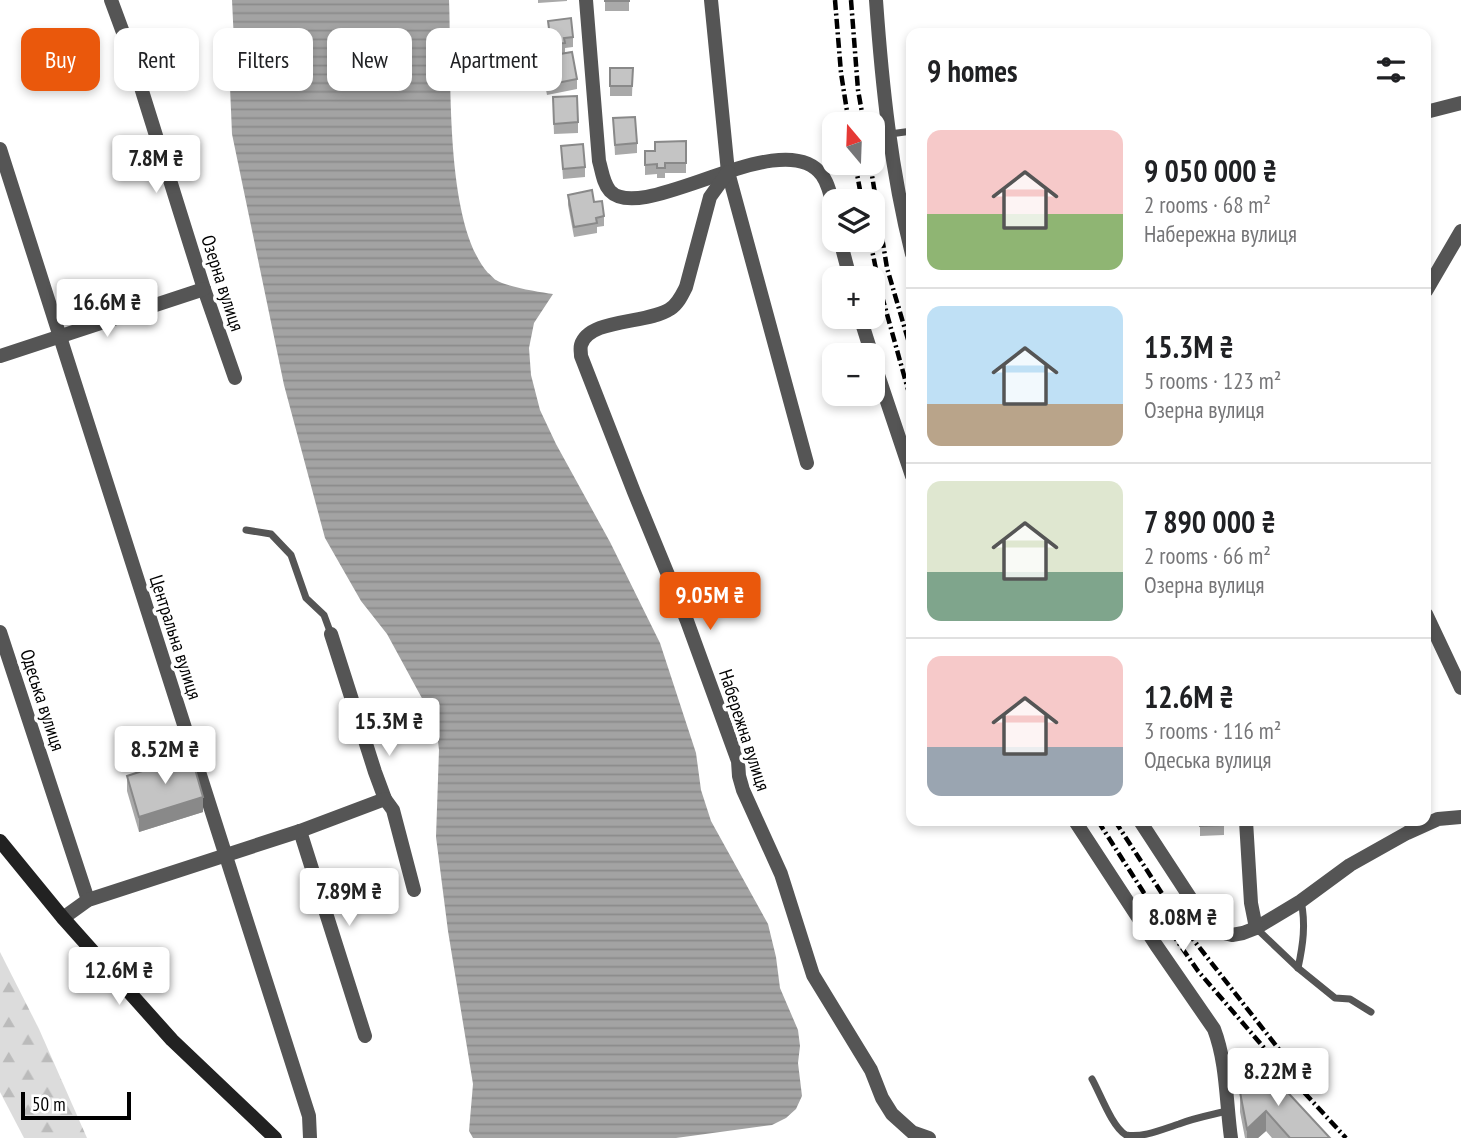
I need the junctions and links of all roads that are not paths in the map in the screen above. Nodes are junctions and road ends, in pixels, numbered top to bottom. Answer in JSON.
{"nodes":[{"id":1,"x":111,"y":0,"type":"edge"},
{"id":2,"x":586,"y":0,"type":"edge"},
{"id":3,"x":711,"y":0,"type":"edge"},
{"id":4,"x":876,"y":0,"type":"edge"},
{"id":5,"x":1458,"y":105,"type":"edge"},
{"id":6,"x":1431,"y":111,"type":"edge"},
{"id":7,"x":906,"y":132,"type":"edge"},
{"id":8,"x":890,"y":134,"type":"junction"},
{"id":9,"x":0,"y":149,"type":"edge"},
{"id":10,"x":729,"y":172,"type":"junction"},
{"id":11,"x":829,"y":189,"type":"edge"},
{"id":12,"x":906,"y":230,"type":"edge"},
{"id":13,"x":1461,"y":231,"type":"edge"},
{"id":14,"x":1431,"y":282,"type":"edge"},
{"id":15,"x":204,"y":289,"type":"junction"},
{"id":16,"x":60,"y":336,"type":"junction"},
{"id":17,"x":0,"y":356,"type":"edge"},
{"id":18,"x":235,"y":378,"type":"dead end"},
{"id":19,"x":885,"y":394,"type":"edge"},
{"id":20,"x":906,"y":458,"type":"edge"},
{"id":21,"x":807,"y":463,"type":"dead end"},
{"id":22,"x":246,"y":530,"type":"dead end"},
{"id":23,"x":1431,"y":625,"type":"edge"},
{"id":24,"x":0,"y":632,"type":"edge"},
{"id":25,"x":331,"y":634,"type":"joint"},
{"id":26,"x":1461,"y":688,"type":"edge"},
{"id":27,"x":385,"y":799,"type":"junction"},
{"id":28,"x":1461,"y":817,"type":"edge"},
{"id":29,"x":1431,"y":822,"type":"edge"},
{"id":30,"x":1078,"y":826,"type":"edge"},
{"id":31,"x":1143,"y":826,"type":"edge"},
{"id":32,"x":1246,"y":826,"type":"edge"},
{"id":33,"x":1420,"y":826,"type":"edge"},
{"id":34,"x":300,"y":831,"type":"junction"},
{"id":35,"x":0,"y":841,"type":"edge"},
{"id":36,"x":226,"y":855,"type":"junction"},
{"id":37,"x":414,"y":890,"type":"dead end"},
{"id":38,"x":88,"y":900,"type":"junction"},
{"id":39,"x":1301,"y":901,"type":"junction"},
{"id":40,"x":63,"y":918,"type":"junction"},
{"id":41,"x":1256,"y":928,"type":"junction"},
{"id":42,"x":1298,"y":968,"type":"junction"},
{"id":43,"x":1371,"y":1012,"type":"dead end"},
{"id":44,"x":365,"y":1036,"type":"dead end"},
{"id":45,"x":1092,"y":1079,"type":"dead end"},
{"id":46,"x":1227,"y":1111,"type":"junction"},
{"id":47,"x":275,"y":1138,"type":"edge"},
{"id":48,"x":310,"y":1138,"type":"edge"},
{"id":49,"x":929,"y":1138,"type":"edge"},
{"id":50,"x":1231,"y":1138,"type":"edge"}],
"edges":[{"from":1,"to":15,"type":"street","name":"Озерна вулиця"},
{"from":2,"to":10,"type":"street"},
{"from":3,"to":10,"type":"street"},
{"from":4,"to":8,"type":"street"},
{"from":5,"to":6,"type":"street"},
{"from":7,"to":8,"type":"lane"},
{"from":8,"to":12,"type":"street"},
{"from":9,"to":16,"type":"street","name":"Центральна вулиця"},
{"from":10,"to":11,"type":"street"},
{"from":10,"to":21,"type":"street"},
{"from":10,"to":49,"type":"street","name":"Набережна вулиця"},
{"from":13,"to":14,"type":"street"},
{"from":15,"to":16,"type":"street"},
{"from":15,"to":18,"type":"street","name":"Озерна вулиця"},
{"from":16,"to":17,"type":"street"},
{"from":16,"to":36,"type":"street","name":"Центральна вулиця"},
{"from":19,"to":20,"type":"street"},
{"from":22,"to":25,"type":"lane"},
{"from":23,"to":26,"type":"street"},
{"from":24,"to":38,"type":"street","name":"Одеська вулиця"},
{"from":25,"to":27,"type":"street"},
{"from":27,"to":34,"type":"street"},
{"from":27,"to":37,"type":"street"},
{"from":28,"to":29,"type":"street"},
{"from":30,"to":46,"type":"street"},
{"from":31,"to":41,"type":"street"},
{"from":32,"to":41,"type":"street"},
{"from":33,"to":39,"type":"street"},
{"from":34,"to":36,"type":"street"},
{"from":34,"to":44,"type":"street"},
{"from":35,"to":40,"type":"main road"},
{"from":36,"to":38,"type":"street"},
{"from":36,"to":48,"type":"street","name":"Центральна вулиця"},
{"from":38,"to":40,"type":"street"},
{"from":39,"to":41,"type":"street"},
{"from":39,"to":42,"type":"lane"},
{"from":40,"to":47,"type":"main road"},
{"from":41,"to":42,"type":"lane"},
{"from":42,"to":43,"type":"lane"},
{"from":45,"to":46,"type":"lane"},
{"from":46,"to":50,"type":"street"}]}
